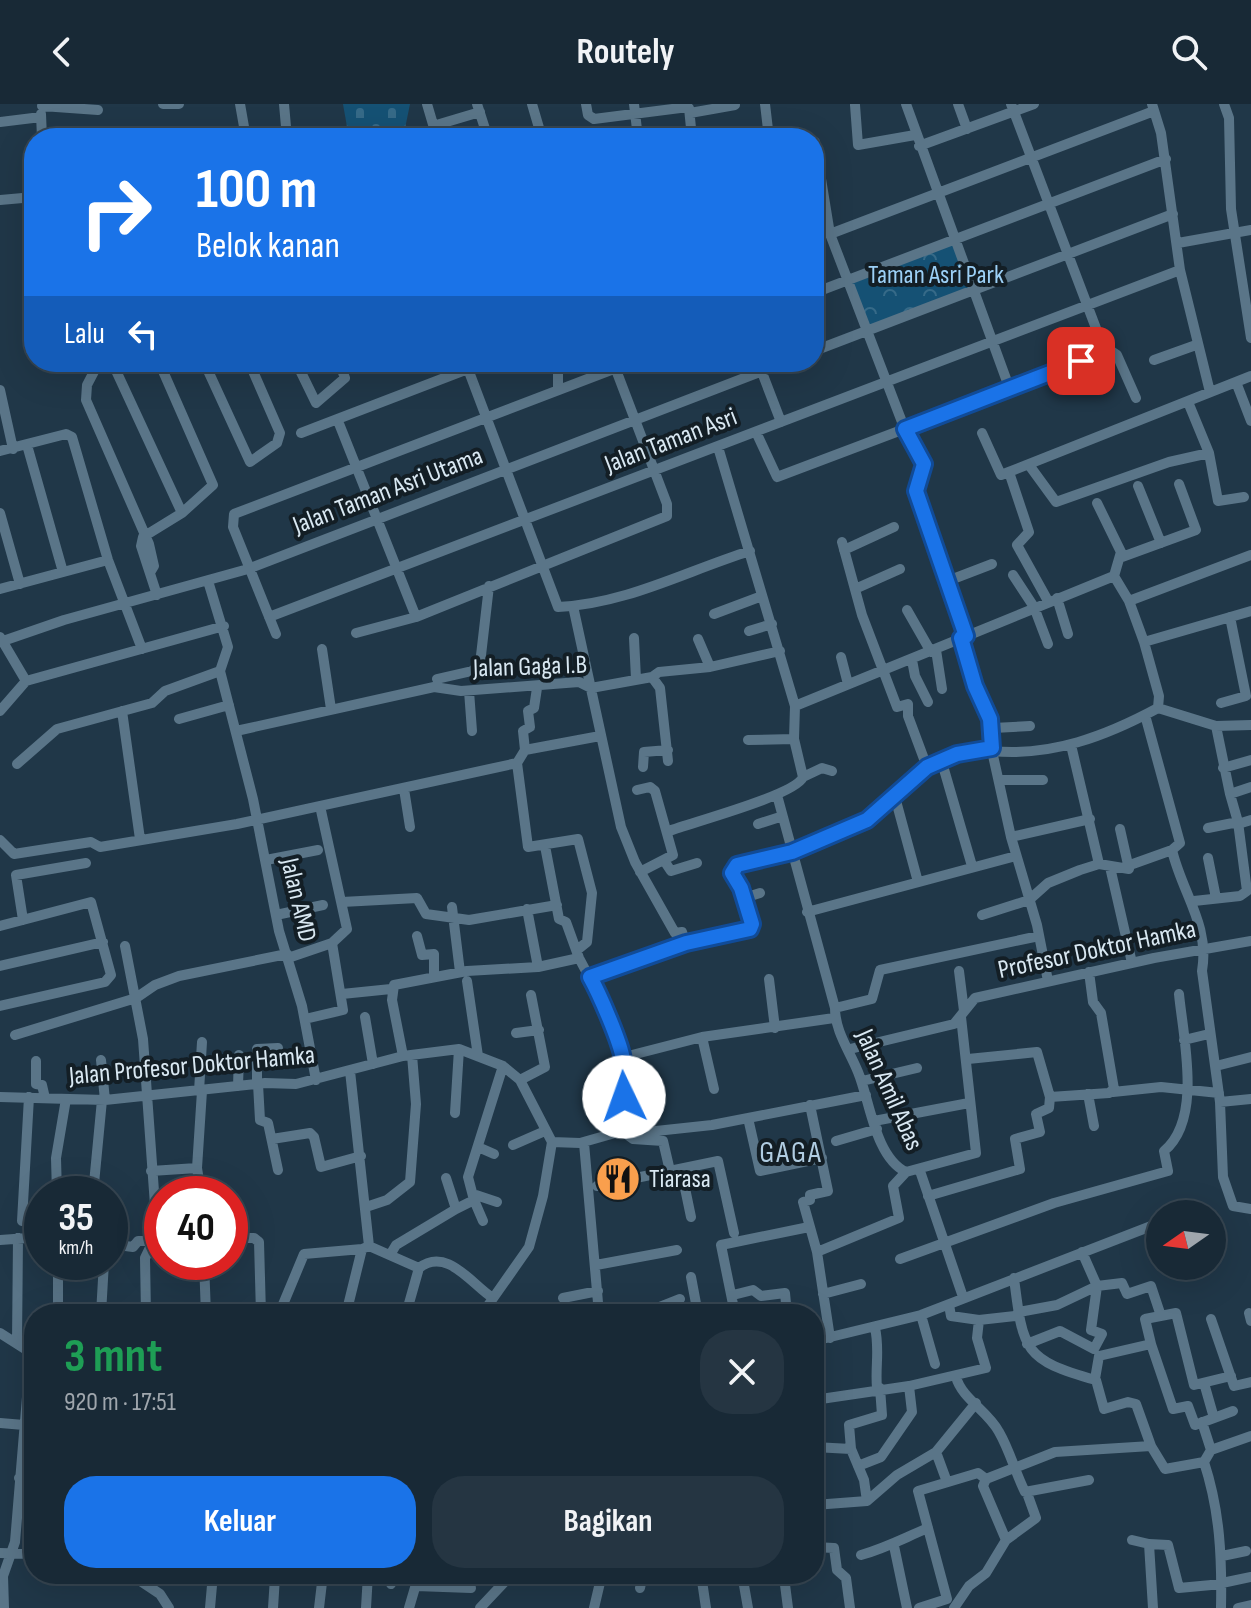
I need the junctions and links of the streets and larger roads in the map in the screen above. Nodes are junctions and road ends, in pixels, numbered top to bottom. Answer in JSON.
{"nodes":[{"id":1,"x":163,"y":104,"type":"edge"},
{"id":2,"x":179,"y":104,"type":"edge"},
{"id":3,"x":240,"y":104,"type":"edge"},
{"id":4,"x":284,"y":104,"type":"edge"},
{"id":5,"x":427,"y":104,"type":"edge"},
{"id":6,"x":532,"y":104,"type":"edge"},
{"id":7,"x":586,"y":104,"type":"edge"},
{"id":8,"x":765,"y":104,"type":"edge"},
{"id":9,"x":906,"y":104,"type":"edge"},
{"id":10,"x":958,"y":104,"type":"edge"},
{"id":11,"x":1034,"y":104,"type":"edge"},
{"id":12,"x":1224,"y":104,"type":"edge"},
{"id":13,"x":735,"y":105,"type":"edge"},
{"id":14,"x":855,"y":105,"type":"edge"},
{"id":15,"x":1153,"y":107,"type":"edge"},
{"id":16,"x":478,"y":108,"type":"edge"},
{"id":17,"x":689,"y":108,"type":"edge"},
{"id":18,"x":1013,"y":108,"type":"edge"},
{"id":19,"x":42,"y":109,"type":"edge"},
{"id":20,"x":635,"y":109,"type":"edge"},
{"id":21,"x":98,"y":110,"type":"dead end"},
{"id":22,"x":0,"y":122,"type":"edge"},
{"id":23,"x":433,"y":126,"type":"joint"},
{"id":24,"x":244,"y":128,"type":"edge"},
{"id":25,"x":286,"y":128,"type":"edge"},
{"id":26,"x":485,"y":128,"type":"edge"},
{"id":27,"x":539,"y":128,"type":"edge"},
{"id":28,"x":691,"y":128,"type":"edge"},
{"id":29,"x":768,"y":128,"type":"edge"},
{"id":30,"x":967,"y":129,"type":"junction"},
{"id":31,"x":915,"y":135,"type":"junction"},
{"id":32,"x":919,"y":146,"type":"junction"},
{"id":33,"x":1032,"y":157,"type":"junction"},
{"id":34,"x":1166,"y":159,"type":"junction"},
{"id":35,"x":937,"y":194,"type":"junction"},
{"id":36,"x":24,"y":198,"type":"edge"},
{"id":37,"x":0,"y":200,"type":"edge"},
{"id":38,"x":1049,"y":203,"type":"junction"},
{"id":39,"x":824,"y":208,"type":"edge"},
{"id":40,"x":1173,"y":214,"type":"junction"},
{"id":41,"x":1251,"y":230,"type":"edge"},
{"id":42,"x":1234,"y":233,"type":"junction"},
{"id":43,"x":830,"y":234,"type":"junction"},
{"id":44,"x":953,"y":240,"type":"junction"},
{"id":45,"x":1178,"y":243,"type":"junction"},
{"id":46,"x":1068,"y":253,"type":"junction"},
{"id":47,"x":1180,"y":270,"type":"junction"},
{"id":48,"x":849,"y":280,"type":"junction"},
{"id":49,"x":824,"y":289,"type":"edge"},
{"id":50,"x":972,"y":291,"type":"junction"},
{"id":51,"x":1087,"y":306,"type":"junction"},
{"id":52,"x":867,"y":330,"type":"junction"},
{"id":53,"x":1251,"y":338,"type":"edge"},
{"id":54,"x":991,"y":341,"type":"junction"},
{"id":55,"x":1196,"y":345,"type":"junction"},
{"id":56,"x":824,"y":347,"type":"edge"},
{"id":57,"x":1105,"y":352,"type":"junction"},
{"id":58,"x":1154,"y":360,"type":"dead end"},
{"id":59,"x":94,"y":372,"type":"edge"},
{"id":60,"x":117,"y":372,"type":"edge"},
{"id":61,"x":164,"y":372,"type":"edge"},
{"id":62,"x":209,"y":372,"type":"edge"},
{"id":63,"x":253,"y":372,"type":"edge"},
{"id":64,"x":301,"y":372,"type":"edge"},
{"id":65,"x":343,"y":372,"type":"edge"},
{"id":66,"x":460,"y":372,"type":"edge"},
{"id":67,"x":469,"y":372,"type":"edge"},
{"id":68,"x":558,"y":372,"type":"edge"},
{"id":69,"x":599,"y":372,"type":"edge"},
{"id":70,"x":615,"y":372,"type":"edge"},
{"id":71,"x":747,"y":372,"type":"edge"},
{"id":72,"x":761,"y":372,"type":"edge"},
{"id":73,"x":1251,"y":376,"type":"edge"},
{"id":74,"x":886,"y":381,"type":"junction"},
{"id":75,"x":1236,"y":382,"type":"junction"},
{"id":76,"x":1009,"y":387,"type":"junction"},
{"id":77,"x":0,"y":390,"type":"edge"},
{"id":78,"x":558,"y":390,"type":"junction"},
{"id":79,"x":1210,"y":392,"type":"junction"},
{"id":80,"x":1136,"y":398,"type":"dead end"},
{"id":81,"x":1188,"y":402,"type":"junction"},
{"id":82,"x":488,"y":419,"type":"junction"},
{"id":83,"x":338,"y":421,"type":"junction"},
{"id":84,"x":633,"y":421,"type":"junction"},
{"id":85,"x":1251,"y":421,"type":"edge"},
{"id":86,"x":781,"y":422,"type":"junction"},
{"id":87,"x":905,"y":429,"type":"junction"},
{"id":88,"x":756,"y":432,"type":"junction"},
{"id":89,"x":301,"y":433,"type":"dead end"},
{"id":90,"x":982,"y":433,"type":"dead end"},
{"id":91,"x":27,"y":445,"type":"junction"},
{"id":92,"x":718,"y":447,"type":"junction"},
{"id":93,"x":13,"y":449,"type":"junction"},
{"id":94,"x":0,"y":451,"type":"edge"},
{"id":95,"x":1209,"y":453,"type":"junction"},
{"id":96,"x":1029,"y":465,"type":"junction"},
{"id":97,"x":359,"y":468,"type":"junction"},
{"id":98,"x":508,"y":469,"type":"junction"},
{"id":99,"x":653,"y":472,"type":"junction"},
{"id":100,"x":1005,"y":473,"type":"junction"},
{"id":101,"x":1179,"y":484,"type":"dead end"},
{"id":102,"x":1138,"y":486,"type":"dead end"},
{"id":103,"x":1244,"y":497,"type":"dead end"},
{"id":104,"x":1097,"y":503,"type":"dead end"},
{"id":105,"x":0,"y":513,"type":"edge"},
{"id":106,"x":182,"y":513,"type":"junction"},
{"id":107,"x":378,"y":518,"type":"junction"},
{"id":108,"x":524,"y":520,"type":"junction"},
{"id":109,"x":894,"y":527,"type":"dead end"},
{"id":110,"x":143,"y":537,"type":"junction"},
{"id":111,"x":1161,"y":543,"type":"junction"},
{"id":112,"x":750,"y":551,"type":"junction"},
{"id":113,"x":1251,"y":555,"type":"edge"},
{"id":114,"x":1122,"y":557,"type":"junction"},
{"id":115,"x":108,"y":560,"type":"junction"},
{"id":116,"x":992,"y":564,"type":"dead end"},
{"id":117,"x":541,"y":567,"type":"junction"},
{"id":118,"x":398,"y":568,"type":"junction"},
{"id":119,"x":248,"y":569,"type":"junction"},
{"id":120,"x":900,"y":569,"type":"dead end"},
{"id":121,"x":63,"y":572,"type":"junction"},
{"id":122,"x":1013,"y":575,"type":"dead end"},
{"id":123,"x":1114,"y":576,"type":"junction"},
{"id":124,"x":208,"y":581,"type":"junction"},
{"id":125,"x":945,"y":582,"type":"junction"},
{"id":126,"x":20,"y":584,"type":"junction"},
{"id":127,"x":489,"y":586,"type":"junction"},
{"id":128,"x":0,"y":589,"type":"edge"},
{"id":129,"x":855,"y":589,"type":"junction"},
{"id":130,"x":157,"y":595,"type":"junction"},
{"id":131,"x":762,"y":596,"type":"junction"},
{"id":132,"x":1052,"y":599,"type":"junction"},
{"id":133,"x":1129,"y":601,"type":"junction"},
{"id":134,"x":129,"y":603,"type":"junction"},
{"id":135,"x":573,"y":606,"type":"junction"},
{"id":136,"x":1034,"y":607,"type":"junction"},
{"id":137,"x":907,"y":610,"type":"dead end"},
{"id":138,"x":1251,"y":611,"type":"edge"},
{"id":139,"x":714,"y":614,"type":"dead end"},
{"id":140,"x":269,"y":617,"type":"junction"},
{"id":141,"x":416,"y":617,"type":"junction"},
{"id":142,"x":1230,"y":617,"type":"junction"},
{"id":143,"x":772,"y":624,"type":"junction"},
{"id":144,"x":224,"y":626,"type":"junction"},
{"id":145,"x":749,"y":631,"type":"dead end"},
{"id":146,"x":356,"y":633,"type":"dead end"},
{"id":147,"x":276,"y":634,"type":"dead end"},
{"id":148,"x":1068,"y":634,"type":"dead end"},
{"id":149,"x":964,"y":637,"type":"junction"},
{"id":150,"x":634,"y":638,"type":"dead end"},
{"id":151,"x":698,"y":639,"type":"dead end"},
{"id":152,"x":1,"y":640,"type":"edge"},
{"id":153,"x":1144,"y":642,"type":"junction"},
{"id":154,"x":1048,"y":644,"type":"dead end"},
{"id":155,"x":142,"y":649,"type":"junction"},
{"id":156,"x":322,"y":649,"type":"dead end"},
{"id":157,"x":780,"y":651,"type":"junction"},
{"id":158,"x":934,"y":651,"type":"junction"},
{"id":159,"x":841,"y":657,"type":"dead end"},
{"id":160,"x":912,"y":660,"type":"junction"},
{"id":161,"x":710,"y":667,"type":"junction"},
{"id":162,"x":220,"y":671,"type":"junction"},
{"id":163,"x":882,"y":671,"type":"junction"},
{"id":164,"x":652,"y":677,"type":"junction"},
{"id":165,"x":437,"y":679,"type":"dead end"},
{"id":166,"x":636,"y":679,"type":"junction"},
{"id":167,"x":26,"y":681,"type":"junction"},
{"id":168,"x":848,"y":684,"type":"junction"},
{"id":169,"x":537,"y":688,"type":"junction"},
{"id":170,"x":591,"y":688,"type":"junction"},
{"id":171,"x":942,"y":689,"type":"dead end"},
{"id":172,"x":469,"y":691,"type":"junction"},
{"id":173,"x":928,"y":702,"type":"dead end"},
{"id":174,"x":1221,"y":703,"type":"dead end"},
{"id":175,"x":229,"y":705,"type":"junction"},
{"id":176,"x":795,"y":706,"type":"junction"},
{"id":177,"x":1158,"y":708,"type":"junction"},
{"id":178,"x":331,"y":709,"type":"junction"},
{"id":179,"x":0,"y":711,"type":"edge"},
{"id":180,"x":122,"y":711,"type":"junction"},
{"id":181,"x":1145,"y":715,"type":"junction"},
{"id":182,"x":179,"y":719,"type":"dead end"},
{"id":183,"x":1251,"y":725,"type":"edge"},
{"id":184,"x":1030,"y":726,"type":"dead end"},
{"id":185,"x":1216,"y":726,"type":"junction"},
{"id":186,"x":993,"y":728,"type":"junction"},
{"id":187,"x":236,"y":731,"type":"junction"},
{"id":188,"x":472,"y":731,"type":"dead end"},
{"id":189,"x":600,"y":736,"type":"junction"},
{"id":190,"x":794,"y":739,"type":"junction"},
{"id":191,"x":748,"y":740,"type":"dead end"},
{"id":192,"x":1071,"y":745,"type":"junction"},
{"id":193,"x":525,"y":750,"type":"junction"},
{"id":194,"x":992,"y":750,"type":"junction"},
{"id":195,"x":941,"y":759,"type":"junction"},
{"id":196,"x":1251,"y":760,"type":"edge"},
{"id":197,"x":517,"y":763,"type":"junction"},
{"id":198,"x":17,"y":764,"type":"dead end"},
{"id":199,"x":643,"y":767,"type":"dead end"},
{"id":200,"x":927,"y":767,"type":"junction"},
{"id":201,"x":1223,"y":768,"type":"junction"},
{"id":202,"x":832,"y":771,"type":"dead end"},
{"id":203,"x":803,"y":777,"type":"junction"},
{"id":204,"x":999,"y":780,"type":"junction"},
{"id":205,"x":1043,"y":780,"type":"dead end"},
{"id":206,"x":1251,"y":787,"type":"edge"},
{"id":207,"x":404,"y":789,"type":"junction"},
{"id":208,"x":637,"y":790,"type":"dead end"},
{"id":209,"x":1230,"y":794,"type":"junction"},
{"id":210,"x":777,"y":795,"type":"junction"},
{"id":211,"x":895,"y":797,"type":"junction"},
{"id":212,"x":320,"y":806,"type":"junction"},
{"id":213,"x":780,"y":817,"type":"junction"},
{"id":214,"x":1090,"y":819,"type":"junction"},
{"id":215,"x":256,"y":820,"type":"junction"},
{"id":216,"x":1251,"y":820,"type":"edge"},
{"id":217,"x":1238,"y":823,"type":"junction"},
{"id":218,"x":758,"y":824,"type":"dead end"},
{"id":219,"x":410,"y":827,"type":"dead end"},
{"id":220,"x":1208,"y":828,"type":"dead end"},
{"id":221,"x":1120,"y":829,"type":"dead end"},
{"id":222,"x":669,"y":831,"type":"junction"},
{"id":223,"x":1011,"y":837,"type":"junction"},
{"id":224,"x":140,"y":839,"type":"junction"},
{"id":225,"x":0,"y":840,"type":"edge"},
{"id":226,"x":545,"y":846,"type":"junction"},
{"id":227,"x":318,"y":850,"type":"dead end"},
{"id":228,"x":1172,"y":850,"type":"junction"},
{"id":229,"x":792,"y":852,"type":"junction"},
{"id":230,"x":1016,"y":856,"type":"junction"},
{"id":231,"x":1208,"y":858,"type":"dead end"},
{"id":232,"x":266,"y":860,"type":"junction"},
{"id":233,"x":665,"y":862,"type":"junction"},
{"id":234,"x":86,"y":863,"type":"dead end"},
{"id":235,"x":697,"y":863,"type":"dead end"},
{"id":236,"x":1130,"y":865,"type":"junction"},
{"id":237,"x":972,"y":866,"type":"junction"},
{"id":238,"x":1107,"y":869,"type":"junction"},
{"id":239,"x":640,"y":872,"type":"junction"},
{"id":240,"x":918,"y":882,"type":"junction"},
{"id":241,"x":760,"y":893,"type":"dead end"},
{"id":242,"x":744,"y":898,"type":"junction"},
{"id":243,"x":1216,"y":898,"type":"junction"},
{"id":244,"x":1029,"y":900,"type":"junction"},
{"id":245,"x":1194,"y":901,"type":"junction"},
{"id":246,"x":342,"y":902,"type":"junction"},
{"id":247,"x":323,"y":905,"type":"dead end"},
{"id":248,"x":557,"y":905,"type":"junction"},
{"id":249,"x":452,"y":907,"type":"dead end"},
{"id":250,"x":527,"y":909,"type":"junction"},
{"id":251,"x":807,"y":912,"type":"junction"},
{"id":252,"x":276,"y":915,"type":"junction"},
{"id":253,"x":982,"y":915,"type":"dead end"},
{"id":254,"x":23,"y":920,"type":"junction"},
{"id":255,"x":455,"y":920,"type":"junction"},
{"id":256,"x":0,"y":926,"type":"edge"},
{"id":257,"x":417,"y":936,"type":"dead end"},
{"id":258,"x":1039,"y":936,"type":"junction"},
{"id":259,"x":1251,"y":941,"type":"edge"},
{"id":260,"x":103,"y":942,"type":"junction"},
{"id":261,"x":332,"y":943,"type":"junction"},
{"id":262,"x":686,"y":943,"type":"junction"},
{"id":263,"x":125,"y":946,"type":"dead end"},
{"id":264,"x":1205,"y":950,"type":"junction"},
{"id":265,"x":578,"y":954,"type":"junction"},
{"id":266,"x":287,"y":956,"type":"junction"},
{"id":267,"x":1132,"y":963,"type":"junction"},
{"id":268,"x":0,"y":966,"type":"edge"},
{"id":269,"x":538,"y":967,"type":"junction"},
{"id":270,"x":959,"y":971,"type":"dead end"},
{"id":271,"x":1089,"y":972,"type":"junction"},
{"id":272,"x":434,"y":977,"type":"junction"},
{"id":273,"x":464,"y":977,"type":"junction"},
{"id":274,"x":590,"y":977,"type":"junction"},
{"id":275,"x":769,"y":979,"type":"dead end"},
{"id":276,"x":1048,"y":981,"type":"junction"},
{"id":277,"x":394,"y":986,"type":"junction"},
{"id":278,"x":342,"y":994,"type":"junction"},
{"id":279,"x":1179,"y":994,"type":"dead end"},
{"id":280,"x":531,"y":995,"type":"dead end"},
{"id":281,"x":136,"y":998,"type":"junction"},
{"id":282,"x":0,"y":1006,"type":"edge"},
{"id":283,"x":834,"y":1013,"type":"junction"},
{"id":284,"x":962,"y":1014,"type":"junction"},
{"id":285,"x":365,"y":1017,"type":"dead end"},
{"id":286,"x":305,"y":1019,"type":"junction"},
{"id":287,"x":775,"y":1028,"type":"junction"},
{"id":288,"x":539,"y":1030,"type":"junction"},
{"id":289,"x":516,"y":1033,"type":"dead end"},
{"id":290,"x":1209,"y":1034,"type":"junction"},
{"id":291,"x":15,"y":1035,"type":"dead end"},
{"id":292,"x":702,"y":1037,"type":"junction"},
{"id":293,"x":1184,"y":1040,"type":"junction"},
{"id":294,"x":202,"y":1042,"type":"dead end"},
{"id":295,"x":278,"y":1048,"type":"dead end"},
{"id":296,"x":459,"y":1049,"type":"junction"},
{"id":297,"x":850,"y":1049,"type":"junction"},
{"id":298,"x":239,"y":1055,"type":"dead end"},
{"id":299,"x":408,"y":1055,"type":"junction"},
{"id":300,"x":478,"y":1056,"type":"junction"},
{"id":301,"x":1251,"y":1057,"type":"edge"},
{"id":302,"x":968,"y":1059,"type":"junction"},
{"id":303,"x":101,"y":1060,"type":"dead end"},
{"id":304,"x":623,"y":1060,"type":"junction"},
{"id":305,"x":36,"y":1061,"type":"dead end"},
{"id":306,"x":373,"y":1064,"type":"junction"},
{"id":307,"x":503,"y":1066,"type":"junction"},
{"id":308,"x":1216,"y":1066,"type":"junction"},
{"id":309,"x":917,"y":1068,"type":"dead end"},
{"id":310,"x":350,"y":1071,"type":"junction"},
{"id":311,"x":316,"y":1080,"type":"junction"},
{"id":312,"x":520,"y":1080,"type":"junction"},
{"id":313,"x":862,"y":1081,"type":"junction"},
{"id":314,"x":258,"y":1084,"type":"junction"},
{"id":315,"x":238,"y":1086,"type":"junction"},
{"id":316,"x":714,"y":1089,"type":"dead end"},
{"id":317,"x":1114,"y":1090,"type":"junction"},
{"id":318,"x":1188,"y":1090,"type":"junction"},
{"id":319,"x":201,"y":1091,"type":"junction"},
{"id":320,"x":1088,"y":1094,"type":"junction"},
{"id":321,"x":866,"y":1095,"type":"junction"},
{"id":322,"x":0,"y":1097,"type":"edge"},
{"id":323,"x":29,"y":1097,"type":"junction"},
{"id":324,"x":145,"y":1097,"type":"junction"},
{"id":325,"x":1050,"y":1097,"type":"junction"},
{"id":326,"x":45,"y":1098,"type":"junction"},
{"id":327,"x":1220,"y":1098,"type":"junction"},
{"id":328,"x":66,"y":1099,"type":"junction"},
{"id":329,"x":1251,"y":1099,"type":"edge"},
{"id":330,"x":103,"y":1100,"type":"junction"},
{"id":331,"x":969,"y":1103,"type":"junction"},
{"id":332,"x":810,"y":1105,"type":"junction"},
{"id":333,"x":455,"y":1113,"type":"dead end"},
{"id":334,"x":748,"y":1118,"type":"junction"},
{"id":335,"x":875,"y":1125,"type":"junction"},
{"id":336,"x":1094,"y":1126,"type":"dead end"},
{"id":337,"x":545,"y":1131,"type":"junction"},
{"id":338,"x":622,"y":1131,"type":"junction"},
{"id":339,"x":272,"y":1139,"type":"junction"},
{"id":340,"x":638,"y":1139,"type":"junction"},
{"id":341,"x":836,"y":1141,"type":"dead end"},
{"id":342,"x":552,"y":1142,"type":"junction"},
{"id":343,"x":584,"y":1143,"type":"junction"},
{"id":344,"x":513,"y":1145,"type":"dead end"},
{"id":345,"x":478,"y":1147,"type":"junction"},
{"id":346,"x":494,"y":1154,"type":"dead end"},
{"id":347,"x":361,"y":1156,"type":"junction"},
{"id":348,"x":822,"y":1158,"type":"junction"},
{"id":349,"x":197,"y":1168,"type":"junction"},
{"id":350,"x":278,"y":1170,"type":"dead end"},
{"id":351,"x":676,"y":1170,"type":"junction"},
{"id":352,"x":151,"y":1171,"type":"junction"},
{"id":353,"x":920,"y":1171,"type":"junction"},
{"id":354,"x":906,"y":1172,"type":"junction"},
{"id":355,"x":56,"y":1176,"type":"edge"},
{"id":356,"x":95,"y":1176,"type":"edge"},
{"id":357,"x":151,"y":1176,"type":"edge"},
{"id":358,"x":198,"y":1176,"type":"edge"},
{"id":359,"x":446,"y":1178,"type":"dead end"},
{"id":360,"x":597,"y":1186,"type":"dead end"},
{"id":361,"x":928,"y":1196,"type":"junction"},
{"id":362,"x":474,"y":1200,"type":"junction"},
{"id":363,"x":497,"y":1202,"type":"dead end"},
{"id":364,"x":366,"y":1207,"type":"junction"},
{"id":365,"x":456,"y":1209,"type":"junction"},
{"id":366,"x":1251,"y":1209,"type":"edge"},
{"id":367,"x":691,"y":1217,"type":"dead end"},
{"id":368,"x":22,"y":1221,"type":"dead end"},
{"id":369,"x":483,"y":1221,"type":"dead end"},
{"id":370,"x":809,"y":1227,"type":"junction"},
{"id":371,"x":1146,"y":1228,"type":"edge"},
{"id":372,"x":734,"y":1233,"type":"dead end"},
{"id":373,"x":18,"y":1238,"type":"junction"},
{"id":374,"x":24,"y":1238,"type":"edge"},
{"id":375,"x":248,"y":1238,"type":"edge"},
{"id":376,"x":0,"y":1240,"type":"edge"},
{"id":377,"x":944,"y":1243,"type":"junction"},
{"id":378,"x":366,"y":1248,"type":"junction"},
{"id":379,"x":677,"y":1250,"type":"dead end"},
{"id":380,"x":817,"y":1252,"type":"junction"},
{"id":381,"x":1082,"y":1252,"type":"junction"},
{"id":382,"x":390,"y":1255,"type":"junction"},
{"id":383,"x":900,"y":1259,"type":"dead end"},
{"id":384,"x":596,"y":1265,"type":"junction"},
{"id":385,"x":419,"y":1268,"type":"junction"},
{"id":386,"x":691,"y":1277,"type":"dead end"},
{"id":387,"x":1014,"y":1278,"type":"junction"},
{"id":388,"x":58,"y":1280,"type":"edge"},
{"id":389,"x":103,"y":1280,"type":"edge"},
{"id":390,"x":145,"y":1280,"type":"edge"},
{"id":391,"x":205,"y":1280,"type":"edge"},
{"id":392,"x":861,"y":1284,"type":"dead end"},
{"id":393,"x":1097,"y":1286,"type":"junction"},
{"id":394,"x":598,"y":1291,"type":"junction"},
{"id":395,"x":823,"y":1294,"type":"junction"},
{"id":396,"x":733,"y":1295,"type":"junction"},
{"id":397,"x":963,"y":1297,"type":"junction"},
{"id":398,"x":493,"y":1298,"type":"junction"},
{"id":399,"x":563,"y":1298,"type":"dead end"},
{"id":400,"x":680,"y":1299,"type":"dead end"},
{"id":401,"x":58,"y":1304,"type":"edge"},
{"id":402,"x":102,"y":1304,"type":"edge"},
{"id":403,"x":146,"y":1304,"type":"edge"},
{"id":404,"x":206,"y":1304,"type":"edge"},
{"id":405,"x":261,"y":1304,"type":"edge"},
{"id":406,"x":283,"y":1304,"type":"edge"},
{"id":407,"x":349,"y":1304,"type":"edge"},
{"id":408,"x":409,"y":1304,"type":"edge"},
{"id":409,"x":489,"y":1304,"type":"edge"},
{"id":410,"x":599,"y":1304,"type":"edge"},
{"id":411,"x":665,"y":1304,"type":"edge"},
{"id":412,"x":696,"y":1304,"type":"edge"},
{"id":413,"x":734,"y":1304,"type":"edge"},
{"id":414,"x":786,"y":1304,"type":"edge"},
{"id":415,"x":949,"y":1305,"type":"junction"},
{"id":416,"x":1019,"y":1312,"type":"junction"},
{"id":417,"x":921,"y":1315,"type":"junction"},
{"id":418,"x":1161,"y":1316,"type":"junction"},
{"id":419,"x":1211,"y":1319,"type":"dead end"},
{"id":420,"x":979,"y":1320,"type":"junction"},
{"id":421,"x":875,"y":1328,"type":"junction"},
{"id":422,"x":0,"y":1333,"type":"edge"},
{"id":423,"x":830,"y":1338,"type":"junction"},
{"id":424,"x":824,"y":1339,"type":"edge"},
{"id":425,"x":17,"y":1343,"type":"junction"},
{"id":426,"x":1027,"y":1344,"type":"junction"},
{"id":427,"x":1151,"y":1344,"type":"junction"},
{"id":428,"x":24,"y":1348,"type":"edge"},
{"id":429,"x":935,"y":1364,"type":"dead end"},
{"id":430,"x":1231,"y":1376,"type":"junction"},
{"id":431,"x":956,"y":1377,"type":"junction"},
{"id":432,"x":1095,"y":1379,"type":"junction"},
{"id":433,"x":1251,"y":1382,"type":"edge"},
{"id":434,"x":1204,"y":1383,"type":"junction"},
{"id":435,"x":909,"y":1386,"type":"junction"},
{"id":436,"x":878,"y":1388,"type":"junction"},
{"id":437,"x":824,"y":1398,"type":"edge"},
{"id":438,"x":976,"y":1403,"type":"junction"},
{"id":439,"x":1233,"y":1411,"type":"dead end"},
{"id":440,"x":1214,"y":1418,"type":"junction"},
{"id":441,"x":1202,"y":1422,"type":"junction"},
{"id":442,"x":0,"y":1423,"type":"edge"},
{"id":443,"x":24,"y":1425,"type":"joint"},
{"id":444,"x":1251,"y":1436,"type":"edge"},
{"id":445,"x":1151,"y":1445,"type":"junction"},
{"id":446,"x":824,"y":1448,"type":"edge"},
{"id":447,"x":851,"y":1449,"type":"junction"},
{"id":448,"x":1211,"y":1450,"type":"junction"},
{"id":449,"x":936,"y":1452,"type":"junction"},
{"id":450,"x":1204,"y":1462,"type":"junction"},
{"id":451,"x":858,"y":1466,"type":"junction"},
{"id":452,"x":1014,"y":1468,"type":"junction"},
{"id":453,"x":19,"y":1478,"type":"junction"},
{"id":454,"x":24,"y":1478,"type":"edge"},
{"id":455,"x":986,"y":1479,"type":"junction"},
{"id":456,"x":1089,"y":1480,"type":"dead end"},
{"id":457,"x":947,"y":1482,"type":"junction"},
{"id":458,"x":1027,"y":1493,"type":"junction"},
{"id":459,"x":867,"y":1501,"type":"junction"},
{"id":460,"x":824,"y":1504,"type":"edge"},
{"id":461,"x":928,"y":1528,"type":"junction"},
{"id":462,"x":1006,"y":1540,"type":"junction"},
{"id":463,"x":1132,"y":1540,"type":"dead end"},
{"id":464,"x":1149,"y":1544,"type":"junction"},
{"id":465,"x":894,"y":1546,"type":"junction"},
{"id":466,"x":824,"y":1547,"type":"edge"},
{"id":467,"x":1246,"y":1551,"type":"dead end"},
{"id":468,"x":5,"y":1553,"type":"edge"},
{"id":469,"x":861,"y":1555,"type":"dead end"},
{"id":470,"x":1222,"y":1556,"type":"junction"},
{"id":471,"x":1251,"y":1577,"type":"edge"},
{"id":472,"x":1222,"y":1583,"type":"junction"},
{"id":473,"x":145,"y":1584,"type":"edge"},
{"id":474,"x":212,"y":1584,"type":"edge"},
{"id":475,"x":275,"y":1584,"type":"edge"},
{"id":476,"x":322,"y":1584,"type":"edge"},
{"id":477,"x":367,"y":1584,"type":"edge"},
{"id":478,"x":503,"y":1584,"type":"edge"},
{"id":479,"x":600,"y":1584,"type":"edge"},
{"id":480,"x":641,"y":1584,"type":"edge"},
{"id":481,"x":702,"y":1584,"type":"edge"},
{"id":482,"x":744,"y":1584,"type":"edge"},
{"id":483,"x":785,"y":1584,"type":"edge"},
{"id":484,"x":416,"y":1586,"type":"joint"},
{"id":485,"x":471,"y":1588,"type":"dead end"},
{"id":486,"x":640,"y":1588,"type":"dead end"},
{"id":487,"x":4,"y":1608,"type":"edge"},
{"id":488,"x":169,"y":1608,"type":"edge"},
{"id":489,"x":210,"y":1608,"type":"edge"},
{"id":490,"x":273,"y":1608,"type":"edge"},
{"id":491,"x":319,"y":1608,"type":"edge"},
{"id":492,"x":366,"y":1608,"type":"edge"},
{"id":493,"x":409,"y":1608,"type":"edge"},
{"id":494,"x":480,"y":1608,"type":"edge"},
{"id":495,"x":594,"y":1608,"type":"edge"},
{"id":496,"x":706,"y":1608,"type":"edge"},
{"id":497,"x":748,"y":1608,"type":"edge"},
{"id":498,"x":788,"y":1608,"type":"edge"},
{"id":499,"x":850,"y":1608,"type":"edge"},
{"id":500,"x":907,"y":1608,"type":"edge"},
{"id":501,"x":919,"y":1608,"type":"edge"},
{"id":502,"x":954,"y":1608,"type":"edge"},
{"id":503,"x":1153,"y":1608,"type":"edge"},
{"id":504,"x":1221,"y":1608,"type":"edge"}],
"edges":[{"from":1,"to":2,"type":"street"},
{"from":3,"to":24,"type":"street"},
{"from":4,"to":25,"type":"street"},
{"from":5,"to":23,"type":"street"},
{"from":6,"to":27,"type":"street"},
{"from":7,"to":20,"type":"street"},
{"from":8,"to":29,"type":"street"},
{"from":9,"to":31,"type":"street"},
{"from":10,"to":30,"type":"street"},
{"from":11,"to":18,"type":"street"},
{"from":12,"to":42,"type":"street"},
{"from":13,"to":17,"type":"street"},
{"from":14,"to":31,"type":"street"},
{"from":15,"to":33,"type":"street"},
{"from":15,"to":34,"type":"street"},
{"from":16,"to":23,"type":"street"},
{"from":16,"to":26,"type":"street"},
{"from":17,"to":20,"type":"street"},
{"from":17,"to":28,"type":"street"},
{"from":18,"to":30,"type":"street"},
{"from":18,"to":33,"type":"street"},
{"from":19,"to":21,"type":"street"},
{"from":19,"to":22,"type":"street"},
{"from":30,"to":32,"type":"street"},
{"from":31,"to":32,"type":"street"},
{"from":32,"to":35,"type":"street"},
{"from":33,"to":35,"type":"street"},
{"from":33,"to":38,"type":"street"},
{"from":34,"to":38,"type":"street"},
{"from":34,"to":40,"type":"street"},
{"from":35,"to":43,"type":"street"},
{"from":35,"to":44,"type":"street"},
{"from":36,"to":37,"type":"street"},
{"from":38,"to":44,"type":"street"},
{"from":38,"to":46,"type":"street"},
{"from":39,"to":43,"type":"street"},
{"from":40,"to":45,"type":"street"},
{"from":40,"to":46,"type":"street"},
{"from":41,"to":42,"type":"street"},
{"from":42,"to":45,"type":"street"},
{"from":42,"to":53,"type":"street"},
{"from":43,"to":48,"type":"street"},
{"from":44,"to":48,"type":"street"},
{"from":44,"to":50,"type":"street"},
{"from":45,"to":47,"type":"street"},
{"from":46,"to":50,"type":"street"},
{"from":46,"to":51,"type":"street"},
{"from":47,"to":51,"type":"street"},
{"from":47,"to":55,"type":"street"},
{"from":48,"to":49,"type":"street"},
{"from":48,"to":52,"type":"street"},
{"from":50,"to":52,"type":"street"},
{"from":50,"to":54,"type":"street"},
{"from":51,"to":54,"type":"street"},
{"from":51,"to":57,"type":"street"},
{"from":52,"to":56,"type":"street"},
{"from":52,"to":74,"type":"street"},
{"from":54,"to":74,"type":"street"},
{"from":54,"to":76,"type":"street"},
{"from":55,"to":58,"type":"street"},
{"from":55,"to":79,"type":"street"},
{"from":57,"to":76,"type":"street","name":"Jalan Taman Asri"},
{"from":57,"to":80,"type":"street"},
{"from":59,"to":110,"type":"street"},
{"from":60,"to":106,"type":"street"},
{"from":61,"to":106,"type":"street"},
{"from":62,"to":63,"type":"street"},
{"from":64,"to":65,"type":"street"},
{"from":66,"to":83,"type":"street"},
{"from":67,"to":82,"type":"street"},
{"from":68,"to":78,"type":"street"},
{"from":69,"to":78,"type":"street"},
{"from":70,"to":84,"type":"street"},
{"from":71,"to":84,"type":"street","name":"Jalan Taman Asri Utama"},
{"from":72,"to":86,"type":"street"},
{"from":73,"to":75,"type":"street"},
{"from":74,"to":86,"type":"street"},
{"from":74,"to":87,"type":"street"},
{"from":75,"to":79,"type":"street"},
{"from":75,"to":85,"type":"street"},
{"from":76,"to":87,"type":"street","name":"Jalan Taman Asri"},
{"from":77,"to":93,"type":"street"},
{"from":78,"to":82,"type":"street"},
{"from":79,"to":81,"type":"street"},
{"from":81,"to":95,"type":"street"},
{"from":81,"to":96,"type":"street"},
{"from":82,"to":97,"type":"street"},
{"from":82,"to":98,"type":"street"},
{"from":83,"to":89,"type":"street"},
{"from":83,"to":97,"type":"street"},
{"from":84,"to":98,"type":"street","name":"Jalan Taman Asri Utama"},
{"from":84,"to":99,"type":"street"},
{"from":86,"to":88,"type":"street"},
{"from":87,"to":88,"type":"street","name":"Jalan Taman Asri"},
{"from":87,"to":125,"type":"street"},
{"from":88,"to":92,"type":"street","name":"Jalan Taman Asri"},
{"from":90,"to":100,"type":"street"},
{"from":91,"to":93,"type":"street"},
{"from":91,"to":115,"type":"street"},
{"from":91,"to":121,"type":"street"},
{"from":92,"to":99,"type":"street","name":"Jalan Taman Asri"},
{"from":92,"to":112,"type":"street"},
{"from":93,"to":94,"type":"street"},
{"from":95,"to":96,"type":"street"},
{"from":95,"to":103,"type":"street"},
{"from":96,"to":100,"type":"street"},
{"from":97,"to":107,"type":"street"},
{"from":97,"to":119,"type":"street"},
{"from":98,"to":107,"type":"street","name":"Jalan Taman Asri Utama"},
{"from":98,"to":108,"type":"street"},
{"from":99,"to":108,"type":"street","name":"Jalan Taman Asri"},
{"from":99,"to":117,"type":"street"},
{"from":100,"to":132,"type":"street"},
{"from":101,"to":111,"type":"street"},
{"from":102,"to":111,"type":"street"},
{"from":104,"to":114,"type":"street"},
{"from":105,"to":126,"type":"street"},
{"from":106,"to":110,"type":"street"},
{"from":107,"to":118,"type":"street"},
{"from":107,"to":119,"type":"street","name":"Jalan Taman Asri Utama"},
{"from":108,"to":117,"type":"street"},
{"from":108,"to":118,"type":"street","name":"Jalan Taman Asri"},
{"from":109,"to":129,"type":"street"},
{"from":110,"to":130,"type":"street"},
{"from":111,"to":114,"type":"street"},
{"from":112,"to":131,"type":"street"},
{"from":112,"to":135,"type":"street"},
{"from":113,"to":133,"type":"street"},
{"from":114,"to":123,"type":"street"},
{"from":115,"to":121,"type":"street"},
{"from":115,"to":134,"type":"street"},
{"from":116,"to":125,"type":"street"},
{"from":117,"to":127,"type":"street"},
{"from":117,"to":135,"type":"street"},
{"from":118,"to":140,"type":"street","name":"Jalan Taman Asri"},
{"from":118,"to":141,"type":"street"},
{"from":119,"to":124,"type":"street","name":"Jalan Taman Asri Utama"},
{"from":119,"to":140,"type":"street"},
{"from":120,"to":129,"type":"street"},
{"from":121,"to":126,"type":"street"},
{"from":122,"to":136,"type":"street"},
{"from":123,"to":132,"type":"street"},
{"from":123,"to":133,"type":"street"},
{"from":124,"to":130,"type":"street","name":"Jalan Taman Asri Utama"},
{"from":124,"to":144,"type":"street"},
{"from":125,"to":149,"type":"street"},
{"from":126,"to":128,"type":"street"},
{"from":127,"to":141,"type":"street"},
{"from":127,"to":165,"type":"street"},
{"from":129,"to":163,"type":"street"},
{"from":130,"to":134,"type":"street","name":"Jalan Taman Asri Utama"},
{"from":131,"to":139,"type":"street"},
{"from":131,"to":143,"type":"street"},
{"from":132,"to":136,"type":"street"},
{"from":132,"to":148,"type":"street"},
{"from":133,"to":153,"type":"street"},
{"from":134,"to":152,"type":"street","name":"Jalan Taman Asri Utama"},
{"from":134,"to":155,"type":"street"},
{"from":135,"to":170,"type":"street"},
{"from":136,"to":149,"type":"street"},
{"from":136,"to":154,"type":"street"},
{"from":137,"to":158,"type":"street"},
{"from":138,"to":142,"type":"street"},
{"from":140,"to":147,"type":"street"},
{"from":141,"to":146,"type":"street"},
{"from":142,"to":153,"type":"street"},
{"from":142,"to":174,"type":"street"},
{"from":143,"to":145,"type":"street"},
{"from":143,"to":157,"type":"street"},
{"from":144,"to":155,"type":"street"},
{"from":144,"to":162,"type":"street"},
{"from":149,"to":158,"type":"street"},
{"from":149,"to":186,"type":"street"},
{"from":150,"to":166,"type":"street"},
{"from":151,"to":161,"type":"street"},
{"from":152,"to":167,"type":"street"},
{"from":153,"to":177,"type":"street"},
{"from":155,"to":167,"type":"street"},
{"from":156,"to":178,"type":"street"},
{"from":157,"to":161,"type":"street","name":"Jalan Gaga I.B"},
{"from":157,"to":176,"type":"street"},
{"from":158,"to":160,"type":"street"},
{"from":158,"to":171,"type":"street"},
{"from":159,"to":168,"type":"street"},
{"from":160,"to":163,"type":"street"},
{"from":160,"to":173,"type":"street"},
{"from":161,"to":164,"type":"street","name":"Jalan Gaga I.B"},
{"from":162,"to":175,"type":"street","name":"Jalan AMD"},
{"from":162,"to":180,"type":"street"},
{"from":163,"to":168,"type":"street"},
{"from":163,"to":200,"type":"street"},
{"from":164,"to":166,"type":"street","name":"Jalan Gaga I.B"},
{"from":164,"to":199,"type":"street"},
{"from":166,"to":170,"type":"street","name":"Jalan Gaga I.B"},
{"from":167,"to":179,"type":"street"},
{"from":168,"to":176,"type":"street"},
{"from":169,"to":170,"type":"street","name":"Jalan Gaga I.B"},
{"from":169,"to":172,"type":"street","name":"Jalan Gaga I.B"},
{"from":169,"to":193,"type":"street"},
{"from":170,"to":189,"type":"street"},
{"from":172,"to":178,"type":"street","name":"Jalan Gaga I.B"},
{"from":172,"to":188,"type":"street"},
{"from":175,"to":182,"type":"street"},
{"from":175,"to":187,"type":"street","name":"Jalan AMD"},
{"from":176,"to":190,"type":"street"},
{"from":177,"to":181,"type":"street"},
{"from":177,"to":185,"type":"street"},
{"from":178,"to":187,"type":"street","name":"Jalan Gaga I.B"},
{"from":180,"to":198,"type":"street"},
{"from":180,"to":224,"type":"street"},
{"from":181,"to":192,"type":"street"},
{"from":181,"to":228,"type":"street"},
{"from":183,"to":185,"type":"street"},
{"from":184,"to":186,"type":"street"},
{"from":185,"to":201,"type":"street"},
{"from":186,"to":194,"type":"street"},
{"from":187,"to":215,"type":"street","name":"Jalan AMD"},
{"from":189,"to":193,"type":"street"},
{"from":189,"to":239,"type":"street"},
{"from":190,"to":191,"type":"street"},
{"from":190,"to":203,"type":"street"},
{"from":192,"to":194,"type":"street"},
{"from":192,"to":214,"type":"street"},
{"from":193,"to":197,"type":"street"},
{"from":194,"to":195,"type":"street"},
{"from":194,"to":204,"type":"street"},
{"from":195,"to":200,"type":"street"},
{"from":195,"to":237,"type":"street"},
{"from":196,"to":201,"type":"street"},
{"from":197,"to":207,"type":"street"},
{"from":197,"to":226,"type":"street"},
{"from":200,"to":211,"type":"street"},
{"from":201,"to":209,"type":"street"},
{"from":202,"to":203,"type":"street"},
{"from":203,"to":210,"type":"street"},
{"from":204,"to":205,"type":"street"},
{"from":204,"to":223,"type":"street"},
{"from":206,"to":209,"type":"street"},
{"from":207,"to":212,"type":"street"},
{"from":207,"to":219,"type":"street"},
{"from":208,"to":222,"type":"street"},
{"from":209,"to":217,"type":"street"},
{"from":210,"to":213,"type":"street","name":"Jalan Amil Abas"},
{"from":210,"to":222,"type":"street"},
{"from":211,"to":229,"type":"street"},
{"from":211,"to":240,"type":"street"},
{"from":212,"to":215,"type":"street"},
{"from":212,"to":246,"type":"street"},
{"from":213,"to":218,"type":"street"},
{"from":213,"to":229,"type":"street","name":"Jalan Amil Abas"},
{"from":214,"to":223,"type":"street"},
{"from":214,"to":238,"type":"street"},
{"from":215,"to":224,"type":"street"},
{"from":215,"to":232,"type":"street","name":"Jalan AMD"},
{"from":216,"to":217,"type":"street"},
{"from":217,"to":220,"type":"street"},
{"from":217,"to":243,"type":"street"},
{"from":221,"to":236,"type":"street"},
{"from":222,"to":233,"type":"street"},
{"from":223,"to":230,"type":"street"},
{"from":224,"to":225,"type":"street"},
{"from":226,"to":248,"type":"street"},
{"from":226,"to":265,"type":"street"},
{"from":227,"to":232,"type":"street"},
{"from":228,"to":236,"type":"street"},
{"from":228,"to":245,"type":"street"},
{"from":229,"to":242,"type":"street"},
{"from":229,"to":251,"type":"street","name":"Jalan Amil Abas"},
{"from":230,"to":237,"type":"street"},
{"from":230,"to":244,"type":"street"},
{"from":231,"to":243,"type":"street"},
{"from":232,"to":252,"type":"street","name":"Jalan AMD"},
{"from":233,"to":235,"type":"street"},
{"from":233,"to":239,"type":"street"},
{"from":234,"to":254,"type":"street"},
{"from":236,"to":238,"type":"street"},
{"from":237,"to":240,"type":"street"},
{"from":238,"to":244,"type":"street"},
{"from":238,"to":267,"type":"street"},
{"from":239,"to":262,"type":"street"},
{"from":240,"to":251,"type":"street"},
{"from":241,"to":242,"type":"street"},
{"from":242,"to":262,"type":"street"},
{"from":243,"to":245,"type":"street"},
{"from":244,"to":253,"type":"street"},
{"from":244,"to":258,"type":"street"},
{"from":245,"to":264,"type":"street"},
{"from":246,"to":255,"type":"street"},
{"from":246,"to":261,"type":"street"},
{"from":247,"to":252,"type":"street"},
{"from":248,"to":250,"type":"street"},
{"from":248,"to":265,"type":"street"},
{"from":249,"to":255,"type":"street"},
{"from":250,"to":255,"type":"street"},
{"from":250,"to":269,"type":"street"},
{"from":251,"to":283,"type":"street","name":"Jalan Amil Abas"},
{"from":252,"to":266,"type":"street","name":"Jalan AMD"},
{"from":254,"to":256,"type":"street"},
{"from":254,"to":260,"type":"street"},
{"from":255,"to":273,"type":"street"},
{"from":257,"to":272,"type":"street"},
{"from":258,"to":276,"type":"street"},
{"from":258,"to":283,"type":"street"},
{"from":259,"to":264,"type":"street","name":"Profesor Doktor Hamka"},
{"from":260,"to":268,"type":"street"},
{"from":260,"to":282,"type":"street"},
{"from":261,"to":266,"type":"street"},
{"from":261,"to":278,"type":"street"},
{"from":262,"to":274,"type":"street"},
{"from":263,"to":281,"type":"street"},
{"from":264,"to":267,"type":"street","name":"Profesor Doktor Hamka"},
{"from":264,"to":290,"type":"street"},
{"from":265,"to":269,"type":"street"},
{"from":265,"to":274,"type":"street"},
{"from":266,"to":281,"type":"street"},
{"from":266,"to":286,"type":"street","name":"Jalan AMD"},
{"from":267,"to":271,"type":"street","name":"Profesor Doktor Hamka"},
{"from":269,"to":273,"type":"street"},
{"from":270,"to":284,"type":"street"},
{"from":271,"to":276,"type":"street","name":"Profesor Doktor Hamka"},
{"from":271,"to":317,"type":"street"},
{"from":272,"to":273,"type":"street"},
{"from":272,"to":277,"type":"street"},
{"from":273,"to":300,"type":"street"},
{"from":274,"to":304,"type":"street"},
{"from":275,"to":287,"type":"street"},
{"from":276,"to":284,"type":"street","name":"Profesor Doktor Hamka"},
{"from":277,"to":278,"type":"street"},
{"from":277,"to":299,"type":"street"},
{"from":278,"to":286,"type":"street"},
{"from":279,"to":293,"type":"street"},
{"from":280,"to":288,"type":"street"},
{"from":281,"to":291,"type":"street"},
{"from":281,"to":324,"type":"street"},
{"from":283,"to":287,"type":"street"},
{"from":283,"to":297,"type":"street","name":"Jalan Amil Abas"},
{"from":284,"to":297,"type":"street","name":"Profesor Doktor Hamka"},
{"from":284,"to":302,"type":"street"},
{"from":285,"to":306,"type":"street"},
{"from":286,"to":311,"type":"street","name":"Jalan AMD"},
{"from":287,"to":292,"type":"street"},
{"from":288,"to":289,"type":"street"},
{"from":288,"to":312,"type":"street"},
{"from":290,"to":293,"type":"street"},
{"from":290,"to":308,"type":"street"},
{"from":292,"to":304,"type":"street"},
{"from":292,"to":316,"type":"street"},
{"from":293,"to":318,"type":"street"},
{"from":294,"to":319,"type":"street"},
{"from":295,"to":314,"type":"street"},
{"from":296,"to":299,"type":"street","name":"Jalan Profesor Doktor Hamka"},
{"from":296,"to":300,"type":"street","name":"Jalan Profesor Doktor Hamka"},
{"from":296,"to":333,"type":"street"},
{"from":297,"to":313,"type":"street","name":"Jalan Amil Abas"},
{"from":298,"to":315,"type":"street"},
{"from":299,"to":306,"type":"street","name":"Jalan Profesor Doktor Hamka"},
{"from":299,"to":364,"type":"street"},
{"from":300,"to":307,"type":"street","name":"Jalan Profesor Doktor Hamka"},
{"from":301,"to":308,"type":"street"},
{"from":302,"to":325,"type":"street"},
{"from":302,"to":331,"type":"street"},
{"from":303,"to":330,"type":"street"},
{"from":304,"to":338,"type":"street"},
{"from":305,"to":326,"type":"street"},
{"from":306,"to":310,"type":"street","name":"Jalan Profesor Doktor Hamka"},
{"from":307,"to":312,"type":"street","name":"Jalan Profesor Doktor Hamka"},
{"from":307,"to":345,"type":"street"},
{"from":308,"to":327,"type":"street"},
{"from":309,"to":313,"type":"street"},
{"from":310,"to":311,"type":"street","name":"Jalan Profesor Doktor Hamka"},
{"from":310,"to":347,"type":"street"},
{"from":311,"to":314,"type":"street","name":"Jalan Profesor Doktor Hamka"},
{"from":312,"to":337,"type":"street","name":"Jalan Profesor Doktor Hamka"},
{"from":313,"to":321,"type":"street","name":"Jalan Amil Abas"},
{"from":314,"to":315,"type":"street","name":"Jalan Profesor Doktor Hamka"},
{"from":314,"to":339,"type":"street"},
{"from":315,"to":319,"type":"street","name":"Jalan Profesor Doktor Hamka"},
{"from":317,"to":318,"type":"street"},
{"from":317,"to":320,"type":"street"},
{"from":318,"to":327,"type":"street"},
{"from":318,"to":377,"type":"street"},
{"from":319,"to":324,"type":"street","name":"Jalan Profesor Doktor Hamka"},
{"from":319,"to":349,"type":"street"},
{"from":320,"to":325,"type":"street"},
{"from":320,"to":336,"type":"street"},
{"from":321,"to":332,"type":"street"},
{"from":321,"to":335,"type":"street","name":"Jalan Amil Abas"},
{"from":322,"to":323,"type":"street","name":"Jalan Profesor Doktor Hamka"},
{"from":323,"to":326,"type":"street","name":"Jalan Profesor Doktor Hamka"},
{"from":323,"to":368,"type":"street"},
{"from":324,"to":330,"type":"street","name":"Jalan Profesor Doktor Hamka"},
{"from":324,"to":352,"type":"street"},
{"from":325,"to":361,"type":"street"},
{"from":326,"to":328,"type":"street","name":"Jalan Profesor Doktor Hamka"},
{"from":327,"to":329,"type":"street"},
{"from":327,"to":366,"type":"street"},
{"from":328,"to":330,"type":"street","name":"Jalan Profesor Doktor Hamka"},
{"from":328,"to":355,"type":"street"},
{"from":330,"to":356,"type":"street"},
{"from":331,"to":335,"type":"street"},
{"from":331,"to":353,"type":"street"},
{"from":332,"to":334,"type":"street"},
{"from":332,"to":348,"type":"street"},
{"from":334,"to":340,"type":"street"},
{"from":334,"to":348,"type":"street"},
{"from":335,"to":341,"type":"street"},
{"from":335,"to":354,"type":"street","name":"Jalan Amil Abas"},
{"from":337,"to":342,"type":"street","name":"Jalan Profesor Doktor Hamka"},
{"from":337,"to":344,"type":"street"},
{"from":338,"to":340,"type":"street"},
{"from":338,"to":343,"type":"street"},
{"from":339,"to":347,"type":"street"},
{"from":339,"to":350,"type":"street"},
{"from":340,"to":351,"type":"street"},
{"from":342,"to":343,"type":"street"},
{"from":342,"to":398,"type":"street"},
{"from":343,"to":384,"type":"street"},
{"from":345,"to":346,"type":"street"},
{"from":345,"to":362,"type":"street"},
{"from":347,"to":364,"type":"street"},
{"from":348,"to":370,"type":"street"},
{"from":349,"to":352,"type":"street"},
{"from":349,"to":358,"type":"street"},
{"from":351,"to":360,"type":"street"},
{"from":351,"to":367,"type":"street"},
{"from":351,"to":372,"type":"street"},
{"from":352,"to":357,"type":"street"},
{"from":353,"to":354,"type":"street","name":"Jalan Amil Abas"},
{"from":353,"to":361,"type":"street","name":"Jalan Amil Abas"},
{"from":354,"to":380,"type":"street"},
{"from":359,"to":365,"type":"street"},
{"from":361,"to":377,"type":"street","name":"Jalan Amil Abas"},
{"from":362,"to":363,"type":"street"},
{"from":362,"to":365,"type":"street"},
{"from":362,"to":369,"type":"street"},
{"from":364,"to":378,"type":"street"},
{"from":365,"to":382,"type":"street"},
{"from":370,"to":380,"type":"street"},
{"from":370,"to":396,"type":"street"},
{"from":371,"to":381,"type":"street"},
{"from":373,"to":374,"type":"street"},
{"from":373,"to":376,"type":"street"},
{"from":373,"to":425,"type":"street"},
{"from":375,"to":405,"type":"street"},
{"from":377,"to":383,"type":"street"},
{"from":377,"to":397,"type":"street","name":"Jalan Amil Abas"},
{"from":378,"to":382,"type":"street"},
{"from":378,"to":406,"type":"street"},
{"from":378,"to":407,"type":"street"},
{"from":379,"to":384,"type":"street"},
{"from":380,"to":395,"type":"street"},
{"from":381,"to":387,"type":"street"},
{"from":381,"to":393,"type":"street"},
{"from":382,"to":385,"type":"street"},
{"from":384,"to":394,"type":"street"},
{"from":385,"to":398,"type":"street"},
{"from":385,"to":408,"type":"street"},
{"from":386,"to":412,"type":"street"},
{"from":387,"to":397,"type":"street"},
{"from":387,"to":416,"type":"street"},
{"from":388,"to":401,"type":"street"},
{"from":389,"to":402,"type":"street"},
{"from":390,"to":403,"type":"street"},
{"from":391,"to":404,"type":"street"},
{"from":392,"to":395,"type":"street"},
{"from":393,"to":416,"type":"street"},
{"from":393,"to":418,"type":"street"},
{"from":393,"to":426,"type":"street"},
{"from":394,"to":399,"type":"street"},
{"from":394,"to":410,"type":"street"},
{"from":395,"to":423,"type":"street"},
{"from":396,"to":413,"type":"street"},
{"from":396,"to":414,"type":"street"},
{"from":397,"to":415,"type":"street"},
{"from":398,"to":409,"type":"street"},
{"from":400,"to":411,"type":"street"},
{"from":415,"to":417,"type":"street"},
{"from":415,"to":420,"type":"street"},
{"from":416,"to":420,"type":"street"},
{"from":416,"to":426,"type":"street"},
{"from":417,"to":421,"type":"street"},
{"from":417,"to":429,"type":"street"},
{"from":418,"to":427,"type":"street"},
{"from":418,"to":434,"type":"street"},
{"from":419,"to":430,"type":"street"},
{"from":420,"to":431,"type":"street"},
{"from":421,"to":423,"type":"street"},
{"from":421,"to":436,"type":"street"},
{"from":422,"to":425,"type":"street"},
{"from":423,"to":424,"type":"street"},
{"from":425,"to":428,"type":"street"},
{"from":426,"to":432,"type":"street"},
{"from":427,"to":432,"type":"street"},
{"from":427,"to":441,"type":"street"},
{"from":430,"to":433,"type":"street"},
{"from":430,"to":434,"type":"street"},
{"from":431,"to":435,"type":"street"},
{"from":431,"to":438,"type":"street"},
{"from":432,"to":445,"type":"street"},
{"from":434,"to":440,"type":"street"},
{"from":435,"to":436,"type":"street"},
{"from":435,"to":451,"type":"street"},
{"from":436,"to":437,"type":"street"},
{"from":436,"to":447,"type":"street"},
{"from":438,"to":449,"type":"street"},
{"from":438,"to":452,"type":"street"},
{"from":439,"to":440,"type":"street"},
{"from":440,"to":441,"type":"street"},
{"from":441,"to":448,"type":"street"},
{"from":442,"to":443,"type":"street"},
{"from":443,"to":453,"type":"street"},
{"from":444,"to":448,"type":"street"},
{"from":445,"to":450,"type":"street"},
{"from":445,"to":452,"type":"street"},
{"from":446,"to":447,"type":"street"},
{"from":447,"to":451,"type":"street"},
{"from":448,"to":450,"type":"street"},
{"from":449,"to":457,"type":"street"},
{"from":449,"to":459,"type":"street"},
{"from":450,"to":470,"type":"street"},
{"from":451,"to":459,"type":"street"},
{"from":452,"to":455,"type":"street"},
{"from":452,"to":458,"type":"street"},
{"from":453,"to":454,"type":"street"},
{"from":453,"to":468,"type":"street"},
{"from":455,"to":457,"type":"street"},
{"from":455,"to":462,"type":"street"},
{"from":456,"to":458,"type":"street"},
{"from":457,"to":461,"type":"street"},
{"from":458,"to":462,"type":"street"},
{"from":459,"to":460,"type":"street"},
{"from":461,"to":465,"type":"street"},
{"from":461,"to":501,"type":"street"},
{"from":462,"to":502,"type":"street"},
{"from":463,"to":464,"type":"street"},
{"from":464,"to":472,"type":"street"},
{"from":464,"to":503,"type":"street"},
{"from":465,"to":469,"type":"street"},
{"from":465,"to":500,"type":"street"},
{"from":466,"to":499,"type":"street"},
{"from":467,"to":470,"type":"street"},
{"from":468,"to":487,"type":"street"},
{"from":470,"to":472,"type":"street"},
{"from":471,"to":472,"type":"street"},
{"from":472,"to":504,"type":"street"},
{"from":473,"to":488,"type":"street"},
{"from":474,"to":489,"type":"street"},
{"from":475,"to":490,"type":"street"},
{"from":476,"to":491,"type":"street"},
{"from":477,"to":492,"type":"street"},
{"from":478,"to":494,"type":"street"},
{"from":479,"to":495,"type":"street"},
{"from":480,"to":486,"type":"street"},
{"from":481,"to":496,"type":"street"},
{"from":482,"to":497,"type":"street"},
{"from":483,"to":498,"type":"street"},
{"from":484,"to":485,"type":"street"},
{"from":484,"to":493,"type":"street"}]}
